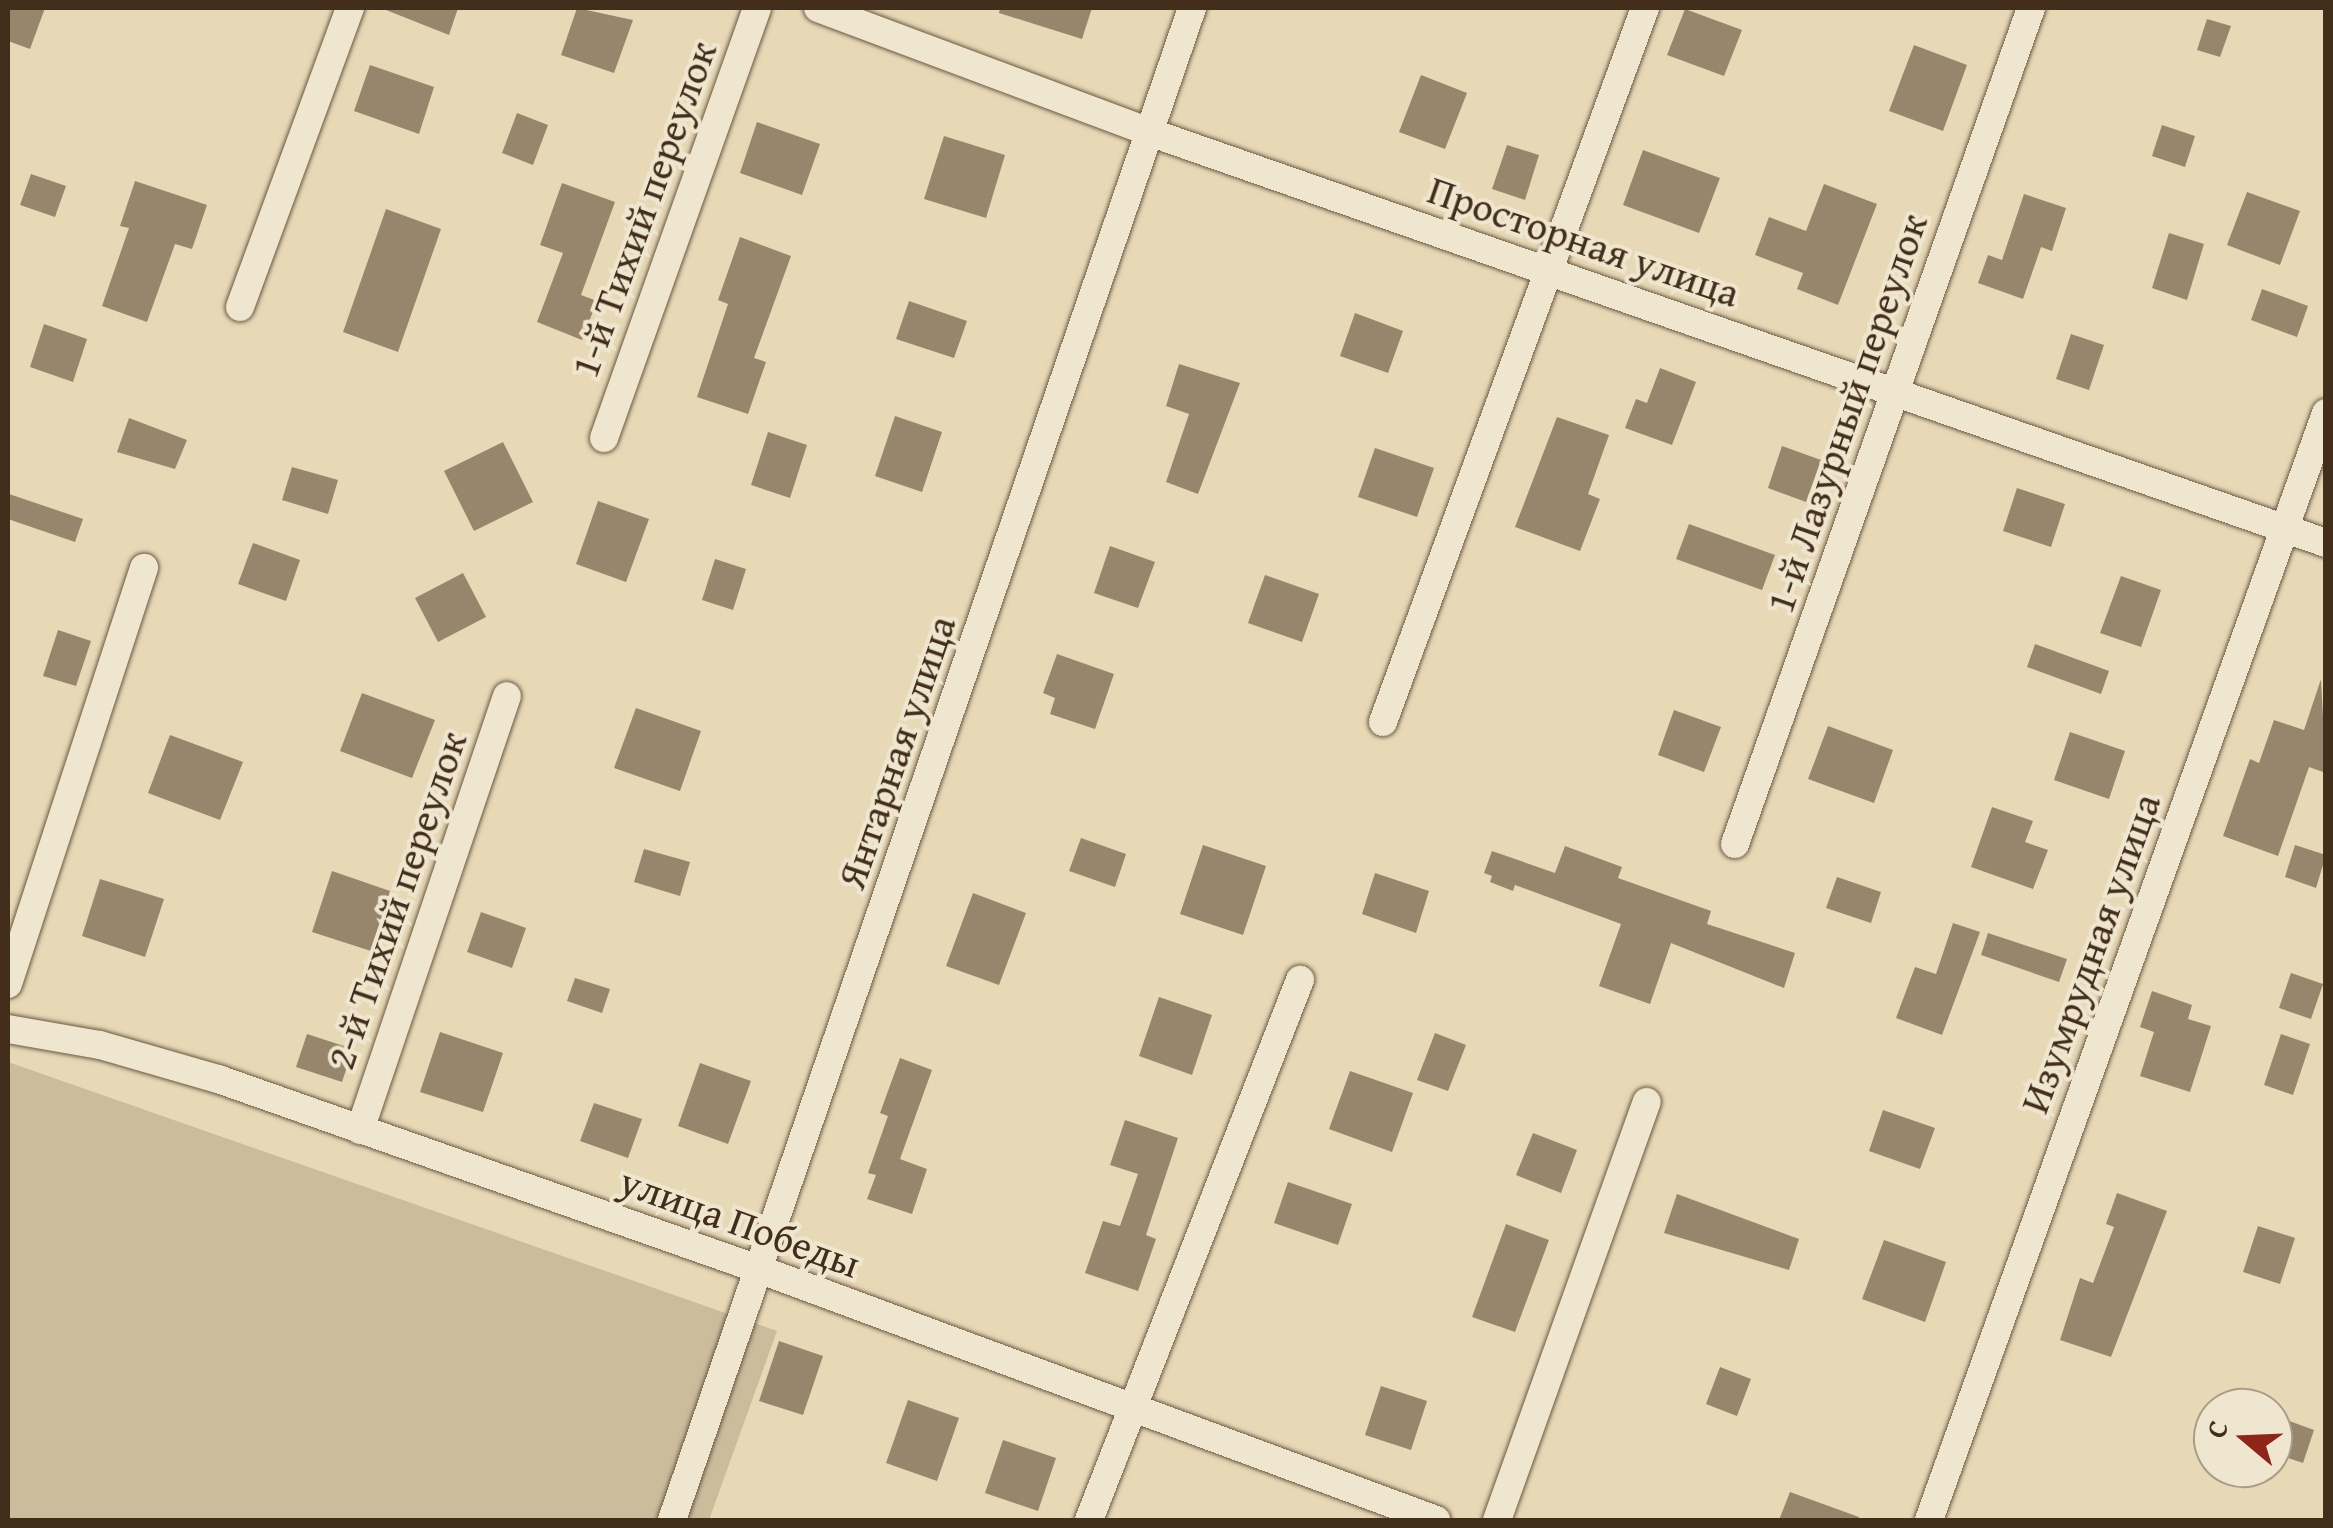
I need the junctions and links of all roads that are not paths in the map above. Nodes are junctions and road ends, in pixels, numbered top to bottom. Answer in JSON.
{"nodes":[{"id":1,"x":350,"y":8,"type":"edge"},
{"id":2,"x":757,"y":8,"type":"edge"},
{"id":3,"x":818,"y":8,"type":"edge"},
{"id":4,"x":1192,"y":8,"type":"edge"},
{"id":5,"x":1645,"y":8,"type":"edge"},
{"id":6,"x":2030,"y":8,"type":"edge"},
{"id":7,"x":1148,"y":132,"type":"junction"},
{"id":8,"x":1548,"y":272,"type":"junction"},
{"id":9,"x":240,"y":307,"type":"dead end"},
{"id":10,"x":1896,"y":392,"type":"junction"},
{"id":11,"x":2326,"y":413,"type":"edge"},
{"id":12,"x":604,"y":438,"type":"dead end"},
{"id":13,"x":2284,"y":528,"type":"junction"},
{"id":14,"x":2326,"y":543,"type":"edge"},
{"id":15,"x":144,"y":568,"type":"dead end"},
{"id":16,"x":507,"y":696,"type":"dead end"},
{"id":17,"x":1383,"y":722,"type":"dead end"},
{"id":18,"x":1735,"y":844,"type":"dead end"},
{"id":19,"x":1300,"y":980,"type":"dead end"},
{"id":20,"x":8,"y":984,"type":"edge"},
{"id":21,"x":8,"y":1029,"type":"edge"},
{"id":22,"x":1647,"y":1102,"type":"dead end"},
{"id":23,"x":360,"y":1130,"type":"junction"},
{"id":24,"x":761,"y":1270,"type":"junction"},
{"id":25,"x":1130,"y":1410,"type":"junction"},
{"id":26,"x":672,"y":1520,"type":"edge"},
{"id":27,"x":1089,"y":1520,"type":"edge"},
{"id":28,"x":1436,"y":1520,"type":"edge"},
{"id":29,"x":1497,"y":1520,"type":"edge"},
{"id":30,"x":1929,"y":1520,"type":"edge"}],
"edges":[{"from":1,"to":9,"type":"street"},
{"from":2,"to":12,"type":"street","name":"1-й Тихий переулок"},
{"from":3,"to":7,"type":"street","name":"Просторная улица"},
{"from":4,"to":7,"type":"street","name":"Янтарная улица"},
{"from":5,"to":8,"type":"street"},
{"from":6,"to":10,"type":"street","name":"1-й Лазурный переулок"},
{"from":7,"to":8,"type":"street","name":"Просторная улица"},
{"from":7,"to":24,"type":"street","name":"Янтарная улица"},
{"from":8,"to":10,"type":"street","name":"Просторная улица"},
{"from":8,"to":17,"type":"street"},
{"from":10,"to":13,"type":"street","name":"Просторная улица"},
{"from":10,"to":18,"type":"street","name":"1-й Лазурный переулок"},
{"from":11,"to":13,"type":"street","name":"Изумрудная улица"},
{"from":13,"to":14,"type":"street","name":"Просторная улица"},
{"from":13,"to":30,"type":"street","name":"Изумрудная улица"},
{"from":15,"to":20,"type":"street"},
{"from":16,"to":23,"type":"street","name":"2-й Тихий переулок"},
{"from":19,"to":25,"type":"street"},
{"from":21,"to":23,"type":"street","name":"улица Победы"},
{"from":22,"to":29,"type":"street"},
{"from":23,"to":24,"type":"street","name":"улица Победы"},
{"from":24,"to":25,"type":"street","name":"улица Победы"},
{"from":24,"to":26,"type":"street","name":"Янтарная улица"},
{"from":25,"to":27,"type":"street"},
{"from":25,"to":28,"type":"street","name":"улица Победы"}]}
